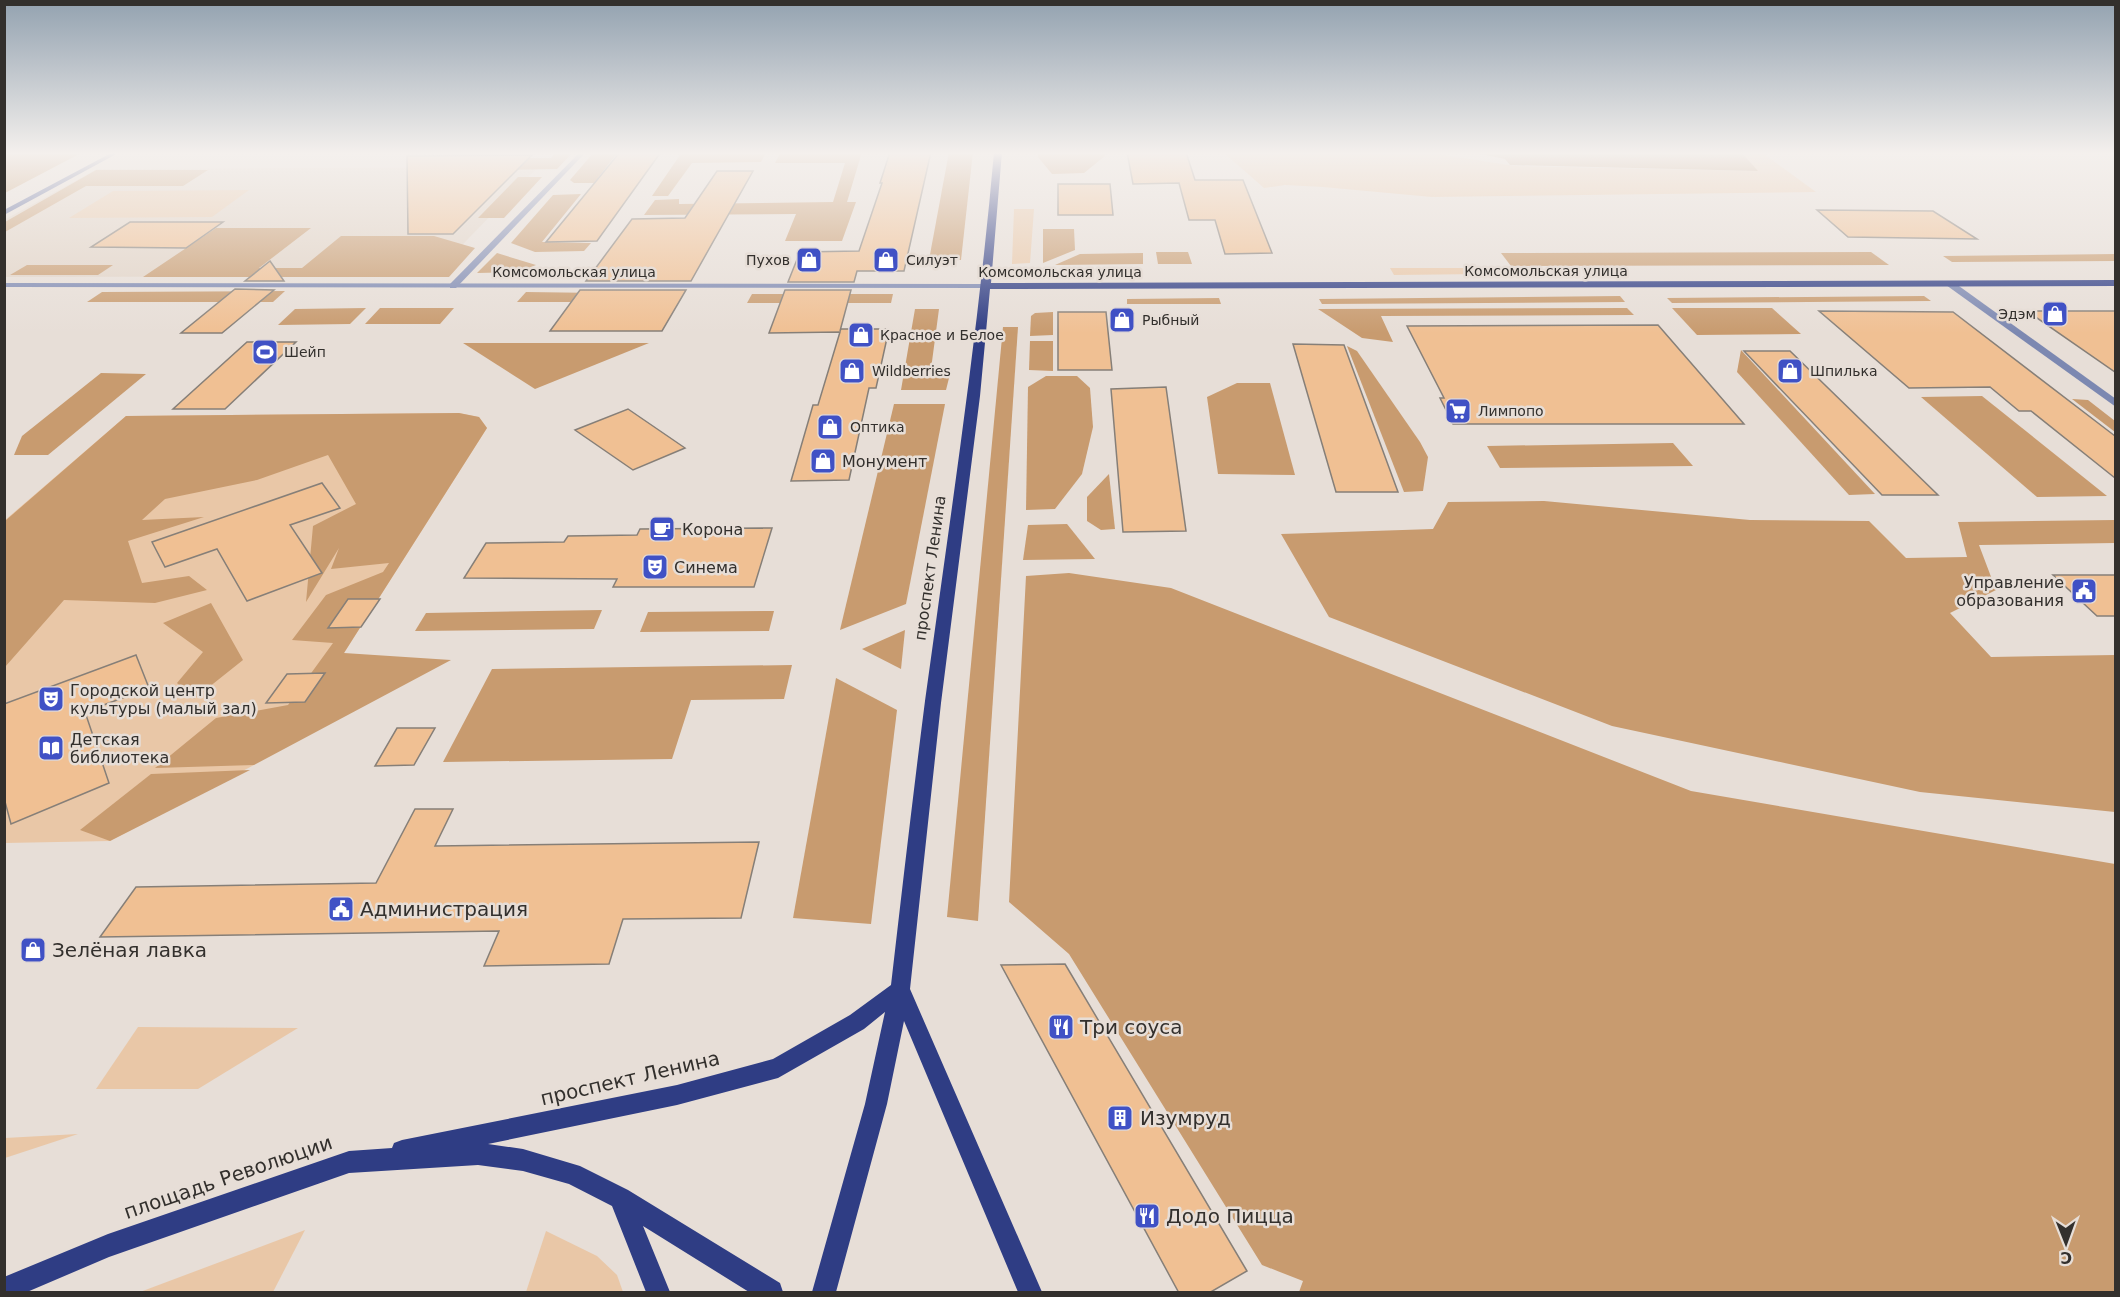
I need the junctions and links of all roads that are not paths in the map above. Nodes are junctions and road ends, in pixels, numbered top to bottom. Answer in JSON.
{"nodes":[{"id":1,"x":524,"y":213,"type":"edge"},
{"id":2,"x":993,"y":213,"type":"edge"},
{"id":3,"x":1949,"y":283,"type":"junction"},
{"id":4,"x":2115,"y":283,"type":"edge"},
{"id":5,"x":4,"y":285,"type":"edge"},
{"id":6,"x":453,"y":286,"type":"junction"},
{"id":7,"x":986,"y":286,"type":"junction"},
{"id":8,"x":2115,"y":404,"type":"edge"},
{"id":9,"x":900,"y":989,"type":"junction"},
{"id":10,"x":349,"y":1162,"type":"junction"},
{"id":11,"x":620,"y":1198,"type":"junction"},
{"id":12,"x":4,"y":1290,"type":"edge"},
{"id":13,"x":658,"y":1293,"type":"edge"},
{"id":14,"x":771,"y":1293,"type":"edge"},
{"id":15,"x":824,"y":1293,"type":"edge"},
{"id":16,"x":1030,"y":1293,"type":"edge"}],
"edges":[{"from":1,"to":6,"type":"street"},
{"from":2,"to":7,"type":"main road","name":"проспект Ленина"},
{"from":3,"to":4,"type":"main road","name":"Комсомольская улица"},
{"from":3,"to":7,"type":"main road","name":"Комсомольская улица"},
{"from":3,"to":8,"type":"street"},
{"from":5,"to":6,"type":"street","name":"Комсомольская улица"},
{"from":6,"to":7,"type":"street","name":"Комсомольская улица"},
{"from":7,"to":9,"type":"main road","name":"проспект Ленина"},
{"from":9,"to":10,"type":"main road","name":"проспект Ленина"},
{"from":9,"to":15,"type":"main road"},
{"from":9,"to":16,"type":"main road","name":"проспект Ленина"},
{"from":10,"to":11,"type":"main road","name":"площадь Революции"},
{"from":10,"to":12,"type":"main road","name":"площадь Революции"},
{"from":11,"to":13,"type":"main road"},
{"from":11,"to":14,"type":"main road","name":"площадь Революции"}]}
